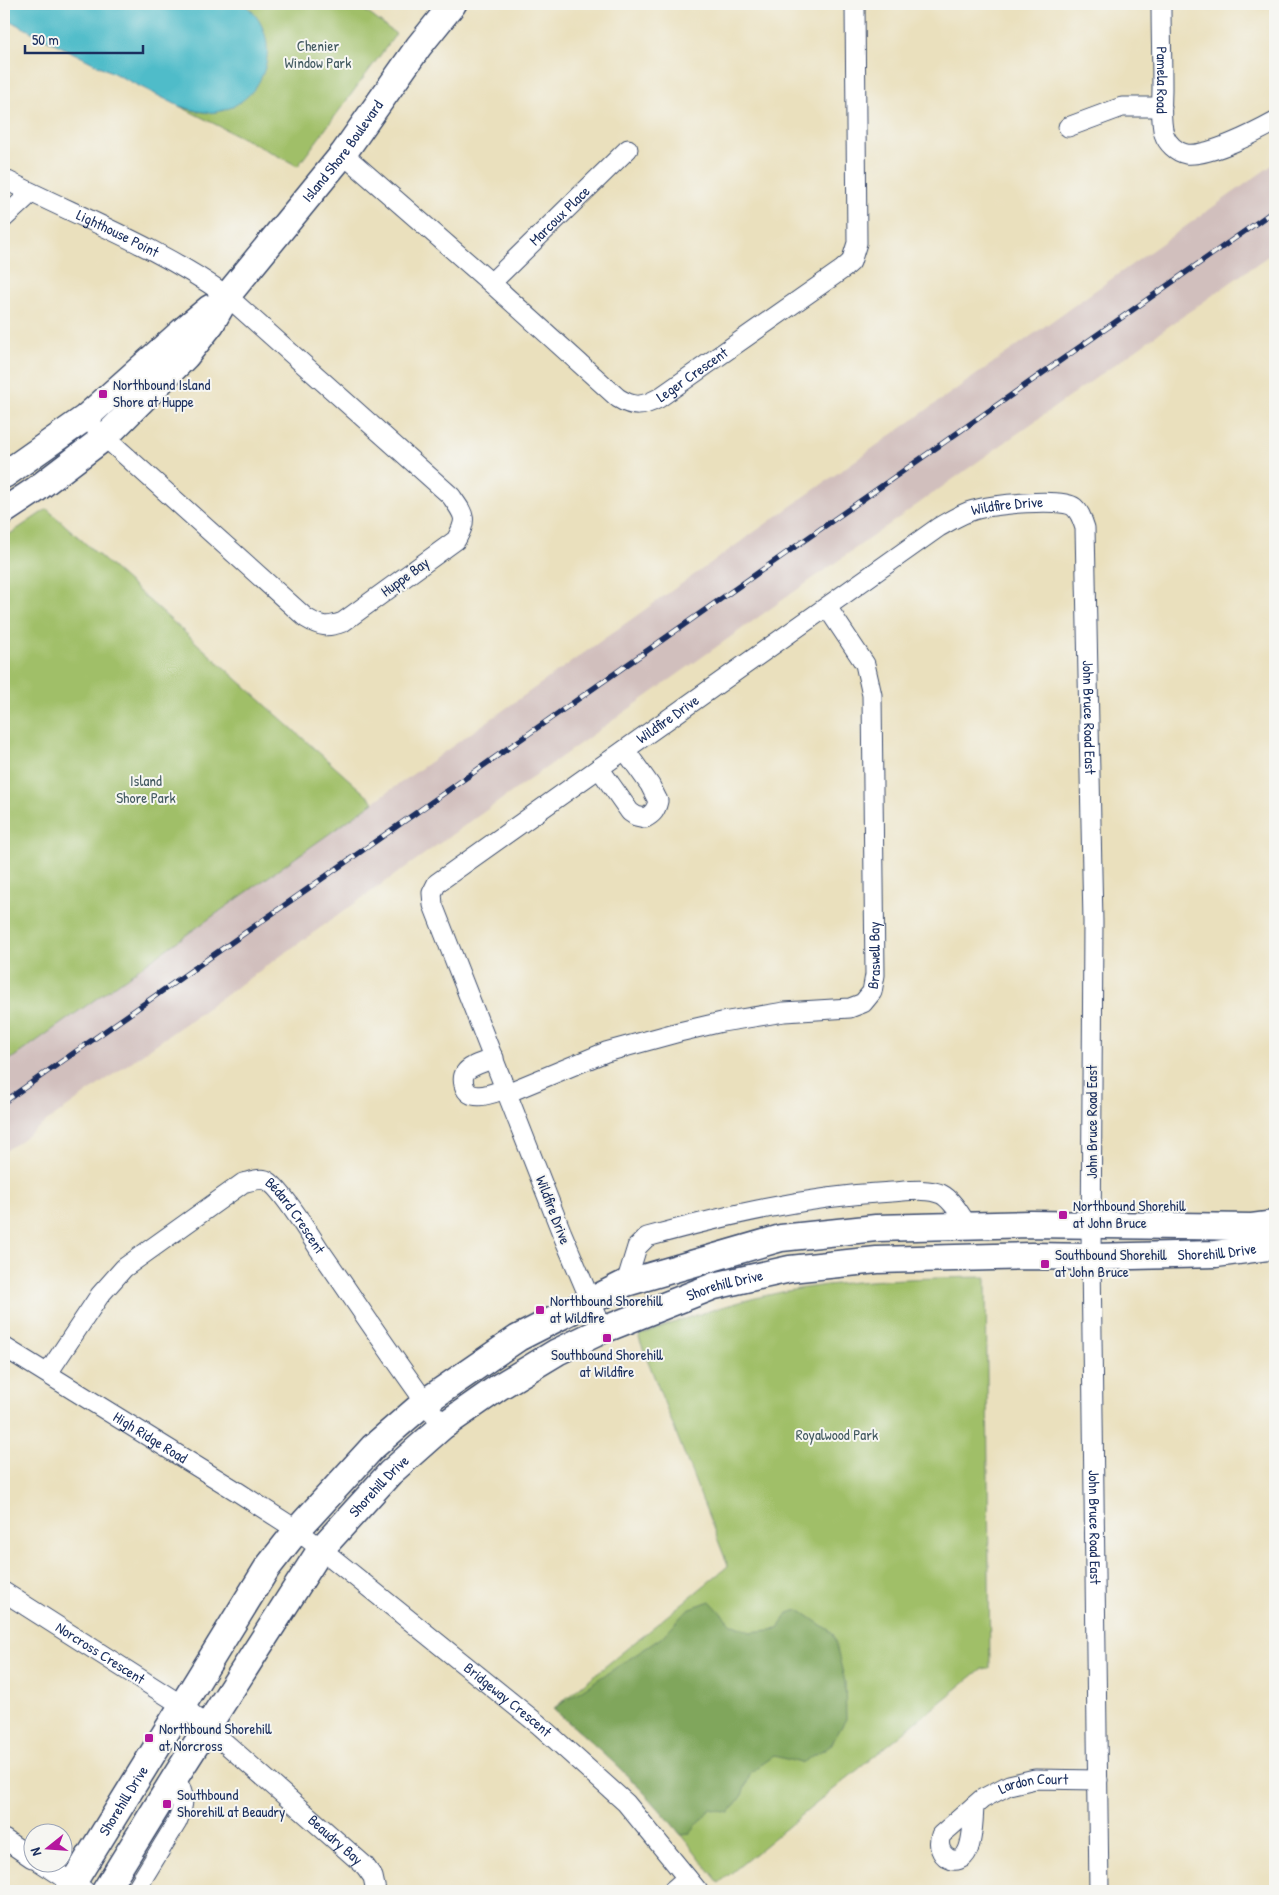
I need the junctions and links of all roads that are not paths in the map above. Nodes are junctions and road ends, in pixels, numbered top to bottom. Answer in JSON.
{"nodes":[{"id":1,"x":453,"y":4,"type":"edge"},
{"id":2,"x":855,"y":4,"type":"edge"},
{"id":3,"x":1161,"y":4,"type":"edge"},
{"id":4,"x":1162,"y":107,"type":"junction"},
{"id":5,"x":1275,"y":122,"type":"edge"},
{"id":6,"x":1068,"y":127,"type":"dead end"},
{"id":7,"x":628,"y":149,"type":"dead end"},
{"id":8,"x":343,"y":154,"type":"junction"},
{"id":9,"x":4,"y":179,"type":"edge"},
{"id":10,"x":31,"y":193,"type":"junction"},
{"id":11,"x":4,"y":218,"type":"edge"},
{"id":12,"x":491,"y":283,"type":"junction"},
{"id":13,"x":227,"y":296,"type":"junction"},
{"id":14,"x":85,"y":418,"type":"junction"},
{"id":15,"x":105,"y":437,"type":"junction"},
{"id":16,"x":4,"y":475,"type":"edge"},
{"id":17,"x":1073,"y":506,"type":"joint"},
{"id":18,"x":4,"y":511,"type":"edge"},
{"id":19,"x":827,"y":607,"type":"junction"},
{"id":20,"x":625,"y":750,"type":"junction"},
{"id":21,"x":599,"y":768,"type":"junction"},
{"id":22,"x":494,"y":1058,"type":"junction"},
{"id":23,"x":506,"y":1091,"type":"junction"},
{"id":24,"x":1275,"y":1224,"type":"edge"},
{"id":25,"x":968,"y":1226,"type":"junction"},
{"id":26,"x":1091,"y":1226,"type":"junction"},
{"id":27,"x":1275,"y":1246,"type":"edge"},
{"id":28,"x":1091,"y":1257,"type":"junction"},
{"id":29,"x":626,"y":1283,"type":"junction"},
{"id":30,"x":589,"y":1301,"type":"junction"},
{"id":31,"x":603,"y":1330,"type":"junction"},
{"id":32,"x":4,"y":1347,"type":"edge"},
{"id":33,"x":48,"y":1374,"type":"junction"},
{"id":34,"x":425,"y":1402,"type":"junction"},
{"id":35,"x":443,"y":1426,"type":"junction"},
{"id":36,"x":296,"y":1530,"type":"junction"},
{"id":37,"x":321,"y":1549,"type":"junction"},
{"id":38,"x":4,"y":1592,"type":"edge"},
{"id":39,"x":195,"y":1717,"type":"junction"},
{"id":40,"x":174,"y":1779,"type":"junction"},
{"id":41,"x":1098,"y":1780,"type":"junction"},
{"id":42,"x":974,"y":1807,"type":"dead end"},
{"id":43,"x":4,"y":1839,"type":"edge"},
{"id":44,"x":22,"y":1851,"type":"edge"},
{"id":45,"x":53,"y":1872,"type":"edge"},
{"id":46,"x":692,"y":1885,"type":"edge"},
{"id":47,"x":75,"y":1889,"type":"edge"},
{"id":48,"x":105,"y":1891,"type":"edge"},
{"id":49,"x":135,"y":1891,"type":"edge"},
{"id":50,"x":376,"y":1891,"type":"edge"},
{"id":51,"x":672,"y":1891,"type":"edge"},
{"id":52,"x":1099,"y":1891,"type":"edge"}],
"edges":[{"from":1,"to":8,"type":"street","name":"Island Shore Boulevard"},
{"from":2,"to":12,"type":"street","name":"Leger Crescent"},
{"from":3,"to":4,"type":"street","name":"Pamela Road"},
{"from":4,"to":5,"type":"street","name":"Pamela Road"},
{"from":4,"to":6,"type":"street"},
{"from":7,"to":12,"type":"street","name":"Marcoux Place"},
{"from":8,"to":12,"type":"street","name":"Leger Crescent"},
{"from":8,"to":13,"type":"street","name":"Island Shore Boulevard"},
{"from":9,"to":10,"type":"street","name":"Lighthouse Point"},
{"from":10,"to":11,"type":"street"},
{"from":10,"to":13,"type":"street","name":"Lighthouse Point"},
{"from":13,"to":14,"type":"street","name":"Island Shore Boulevard"},
{"from":13,"to":15,"type":"street","name":"Island Shore Boulevard"},
{"from":13,"to":15,"type":"street","name":"Huppe Bay"},
{"from":14,"to":15,"type":"street","name":"Huppe Bay"},
{"from":14,"to":16,"type":"street","name":"Island Shore Boulevard"},
{"from":15,"to":18,"type":"street","name":"Island Shore Boulevard"},
{"from":17,"to":19,"type":"street","name":"Wildfire Drive"},
{"from":17,"to":26,"type":"street","name":"John Bruce Road East"},
{"from":19,"to":20,"type":"street","name":"Wildfire Drive"},
{"from":19,"to":23,"type":"street","name":"Braswell Bay"},
{"from":20,"to":21,"type":"street","name":"Wildfire Drive"},
{"from":20,"to":21,"type":"street"},
{"from":21,"to":22,"type":"street","name":"Wildfire Drive"},
{"from":22,"to":23,"type":"street","name":"Wildfire Drive"},
{"from":22,"to":23,"type":"street"},
{"from":23,"to":30,"type":"street","name":"Wildfire Drive"},
{"from":24,"to":26,"type":"street","name":"Shorehill Drive"},
{"from":25,"to":26,"type":"street","name":"Shorehill Drive"},
{"from":25,"to":29,"type":"street","name":"Shorehill Drive"},
{"from":25,"to":29,"type":"street"},
{"from":26,"to":28,"type":"street","name":"John Bruce Road East"},
{"from":27,"to":28,"type":"street","name":"Shorehill Drive"},
{"from":28,"to":31,"type":"street","name":"Shorehill Drive"},
{"from":28,"to":41,"type":"street","name":"John Bruce Road East"},
{"from":29,"to":30,"type":"street","name":"Shorehill Drive"},
{"from":30,"to":31,"type":"street","name":"Wildfire Drive"},
{"from":30,"to":34,"type":"street","name":"Shorehill Drive"},
{"from":31,"to":35,"type":"street","name":"Shorehill Drive"},
{"from":32,"to":33,"type":"street","name":"High Ridge Road"},
{"from":33,"to":34,"type":"street","name":"Bédard Crescent"},
{"from":33,"to":36,"type":"street","name":"High Ridge Road"},
{"from":34,"to":35,"type":"street","name":"Bédard Crescent"},
{"from":34,"to":36,"type":"street","name":"Shorehill Drive"},
{"from":35,"to":37,"type":"street","name":"Shorehill Drive"},
{"from":36,"to":37,"type":"street","name":"Bridgeway Crescent"},
{"from":36,"to":39,"type":"street","name":"Shorehill Drive"},
{"from":37,"to":39,"type":"street","name":"Shorehill Drive"},
{"from":37,"to":46,"type":"street","name":"Bridgeway Crescent"},
{"from":38,"to":39,"type":"street","name":"Norcross Crescent"},
{"from":39,"to":40,"type":"street","name":"Shorehill Drive"},
{"from":39,"to":47,"type":"street","name":"Shorehill Drive"},
{"from":39,"to":50,"type":"street","name":"Beaudry Bay"},
{"from":40,"to":48,"type":"street","name":"Shorehill Drive"},
{"from":40,"to":49,"type":"street","name":"Shorehill Drive"},
{"from":41,"to":42,"type":"street","name":"Lardon Court"},
{"from":41,"to":52,"type":"street","name":"John Bruce Road East"},
{"from":43,"to":44,"type":"street"},
{"from":45,"to":47,"type":"street"},
{"from":46,"to":51,"type":"street"}]}
